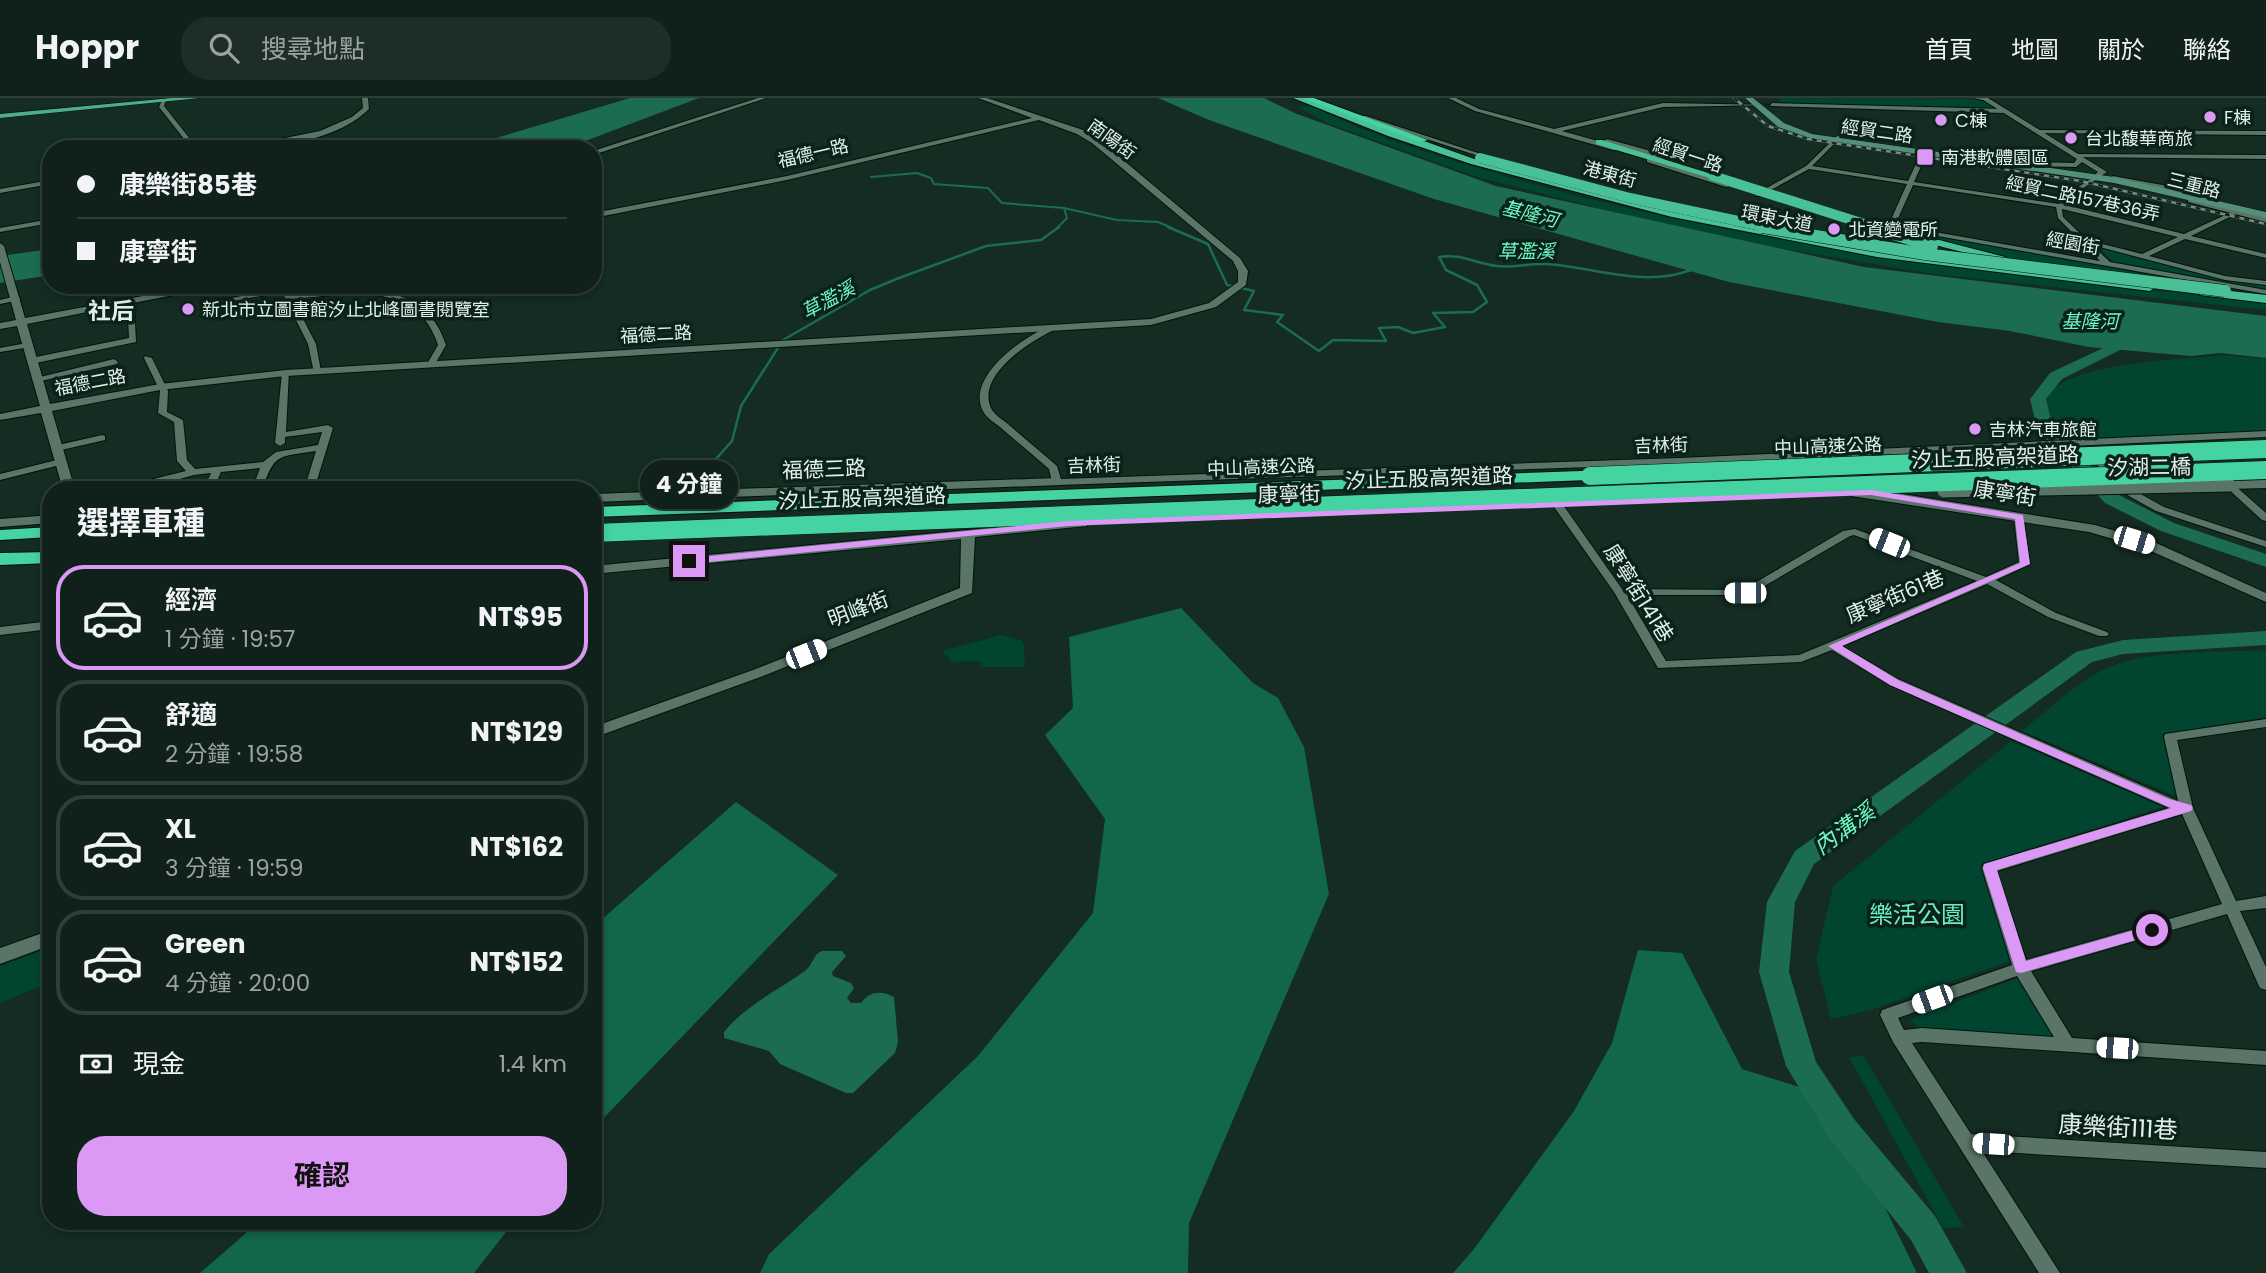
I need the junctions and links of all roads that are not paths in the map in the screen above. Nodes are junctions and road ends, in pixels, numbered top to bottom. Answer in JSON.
{"nodes":[{"id":1,"x":195,"y":98,"type":"edge"},
{"id":2,"x":365,"y":98,"type":"edge"},
{"id":3,"x":763,"y":98,"type":"edge"},
{"id":4,"x":981,"y":98,"type":"edge"},
{"id":5,"x":1297,"y":98,"type":"edge"},
{"id":6,"x":1306,"y":98,"type":"edge"},
{"id":7,"x":1315,"y":98,"type":"edge"},
{"id":8,"x":1451,"y":98,"type":"edge"},
{"id":9,"x":1461,"y":98,"type":"edge"},
{"id":10,"x":1749,"y":98,"type":"edge"},
{"id":11,"x":1764,"y":98,"type":"edge"},
{"id":12,"x":1976,"y":98,"type":"edge"},
{"id":13,"x":1983,"y":98,"type":"edge"},
{"id":14,"x":168,"y":99,"type":"edge"},
{"id":15,"x":1772,"y":105,"type":"junction"},
{"id":16,"x":1757,"y":106,"type":"junction"},
{"id":17,"x":2004,"y":111,"type":"junction"},
{"id":18,"x":0,"y":115,"type":"edge"},
{"id":19,"x":1039,"y":118,"type":"junction"},
{"id":20,"x":1559,"y":130,"type":"junction"},
{"id":21,"x":1382,"y":131,"type":"junction"},
{"id":22,"x":2038,"y":132,"type":"junction"},
{"id":23,"x":2266,"y":133,"type":"edge"},
{"id":24,"x":1835,"y":139,"type":"junction"},
{"id":25,"x":188,"y":140,"type":"edge"},
{"id":26,"x":280,"y":140,"type":"edge"},
{"id":27,"x":1423,"y":140,"type":"junction"},
{"id":28,"x":1598,"y":142,"type":"junction"},
{"id":29,"x":602,"y":150,"type":"edge"},
{"id":30,"x":2080,"y":157,"type":"junction"},
{"id":31,"x":2266,"y":157,"type":"edge"},
{"id":32,"x":1491,"y":164,"type":"junction"},
{"id":33,"x":1919,"y":164,"type":"dead end"},
{"id":34,"x":2031,"y":164,"type":"junction"},
{"id":35,"x":1808,"y":167,"type":"junction"},
{"id":36,"x":2097,"y":176,"type":"junction"},
{"id":37,"x":2114,"y":179,"type":"junction"},
{"id":38,"x":1911,"y":182,"type":"junction"},
{"id":39,"x":42,"y":184,"type":"edge"},
{"id":40,"x":0,"y":191,"type":"edge"},
{"id":41,"x":1762,"y":192,"type":"junction"},
{"id":42,"x":2060,"y":205,"type":"junction"},
{"id":43,"x":2236,"y":212,"type":"junction"},
{"id":44,"x":602,"y":214,"type":"edge"},
{"id":45,"x":2266,"y":214,"type":"edge"},
{"id":46,"x":1869,"y":222,"type":"junction"},
{"id":47,"x":42,"y":223,"type":"edge"},
{"id":48,"x":1891,"y":227,"type":"junction"},
{"id":49,"x":0,"y":230,"type":"edge"},
{"id":50,"x":1208,"y":233,"type":"joint"},
{"id":51,"x":2184,"y":236,"type":"junction"},
{"id":52,"x":2088,"y":242,"type":"junction"},
{"id":53,"x":0,"y":246,"type":"edge"},
{"id":54,"x":1906,"y":249,"type":"junction"},
{"id":55,"x":1878,"y":251,"type":"junction"},
{"id":56,"x":2143,"y":256,"type":"junction"},
{"id":57,"x":2266,"y":257,"type":"edge"},
{"id":58,"x":2108,"y":265,"type":"junction"},
{"id":59,"x":2266,"y":283,"type":"edge"},
{"id":60,"x":2187,"y":290,"type":"junction"},
{"id":61,"x":14,"y":294,"type":"junction"},
{"id":62,"x":172,"y":294,"type":"edge"},
{"id":63,"x":266,"y":294,"type":"edge"},
{"id":64,"x":287,"y":294,"type":"edge"},
{"id":65,"x":362,"y":294,"type":"edge"},
{"id":66,"x":2266,"y":296,"type":"edge"},
{"id":67,"x":0,"y":302,"type":"edge"},
{"id":68,"x":130,"y":302,"type":"junction"},
{"id":69,"x":217,"y":302,"type":"dead end"},
{"id":70,"x":23,"y":323,"type":"junction"},
{"id":71,"x":0,"y":326,"type":"edge"},
{"id":72,"x":1049,"y":329,"type":"junction"},
{"id":73,"x":27,"y":345,"type":"junction"},
{"id":74,"x":0,"y":350,"type":"edge"},
{"id":75,"x":148,"y":358,"type":"dead end"},
{"id":76,"x":31,"y":361,"type":"junction"},
{"id":77,"x":114,"y":362,"type":"dead end"},
{"id":78,"x":430,"y":364,"type":"junction"},
{"id":79,"x":317,"y":371,"type":"junction"},
{"id":80,"x":286,"y":373,"type":"junction"},
{"id":81,"x":36,"y":379,"type":"junction"},
{"id":82,"x":160,"y":387,"type":"junction"},
{"id":83,"x":45,"y":408,"type":"junction"},
{"id":84,"x":0,"y":417,"type":"edge"},
{"id":85,"x":178,"y":422,"type":"joint"},
{"id":86,"x":2266,"y":434,"type":"edge"},
{"id":87,"x":281,"y":435,"type":"junction"},
{"id":88,"x":102,"y":438,"type":"dead end"},
{"id":89,"x":2266,"y":440,"type":"edge"},
{"id":90,"x":2074,"y":442,"type":"junction"},
{"id":91,"x":322,"y":447,"type":"junction"},
{"id":92,"x":57,"y":448,"type":"junction"},
{"id":93,"x":2266,"y":449,"type":"edge"},
{"id":94,"x":279,"y":454,"type":"junction"},
{"id":95,"x":2266,"y":461,"type":"edge"},
{"id":96,"x":61,"y":462,"type":"junction"},
{"id":97,"x":266,"y":465,"type":"junction"},
{"id":98,"x":2266,"y":470,"type":"edge"},
{"id":99,"x":217,"y":471,"type":"junction"},
{"id":100,"x":193,"y":472,"type":"junction"},
{"id":101,"x":1590,"y":476,"type":"junction"},
{"id":102,"x":0,"y":477,"type":"edge"},
{"id":103,"x":66,"y":481,"type":"edge"},
{"id":104,"x":171,"y":481,"type":"edge"},
{"id":105,"x":212,"y":481,"type":"edge"},
{"id":106,"x":260,"y":481,"type":"edge"},
{"id":107,"x":312,"y":481,"type":"edge"},
{"id":108,"x":1057,"y":482,"type":"junction"},
{"id":109,"x":2266,"y":484,"type":"edge"},
{"id":110,"x":2229,"y":485,"type":"junction"},
{"id":111,"x":1871,"y":493,"type":"junction"},
{"id":112,"x":602,"y":498,"type":"edge"},
{"id":113,"x":1557,"y":503,"type":"junction"},
{"id":114,"x":602,"y":512,"type":"edge"},
{"id":115,"x":2019,"y":517,"type":"junction"},
{"id":116,"x":2266,"y":518,"type":"edge"},
{"id":117,"x":42,"y":520,"type":"edge"},
{"id":118,"x":0,"y":523,"type":"edge"},
{"id":119,"x":602,"y":523,"type":"edge"},
{"id":120,"x":42,"y":532,"type":"edge"},
{"id":121,"x":602,"y":533,"type":"edge"},
{"id":122,"x":968,"y":533,"type":"junction"},
{"id":123,"x":0,"y":535,"type":"edge"},
{"id":124,"x":42,"y":543,"type":"edge"},
{"id":125,"x":2266,"y":544,"type":"edge"},
{"id":126,"x":0,"y":545,"type":"edge"},
{"id":127,"x":42,"y":557,"type":"edge"},
{"id":128,"x":0,"y":559,"type":"edge"},
{"id":129,"x":602,"y":569,"type":"edge"},
{"id":130,"x":1984,"y":580,"type":"junction"},
{"id":131,"x":1619,"y":592,"type":"junction"},
{"id":132,"x":2266,"y":598,"type":"edge"},
{"id":133,"x":42,"y":626,"type":"edge"},
{"id":134,"x":0,"y":631,"type":"edge"},
{"id":135,"x":2104,"y":634,"type":"dead end"},
{"id":136,"x":1833,"y":646,"type":"junction"},
{"id":137,"x":2266,"y":723,"type":"edge"},
{"id":138,"x":602,"y":730,"type":"edge"},
{"id":139,"x":2186,"y":808,"type":"junction"},
{"id":140,"x":2266,"y":902,"type":"edge"},
{"id":141,"x":2230,"y":907,"type":"junction"},
{"id":142,"x":42,"y":940,"type":"edge"},
{"id":143,"x":0,"y":956,"type":"edge"},
{"id":144,"x":2021,"y":968,"type":"junction"},
{"id":145,"x":2266,"y":984,"type":"edge"},
{"id":146,"x":1899,"y":1037,"type":"junction"},
{"id":147,"x":2067,"y":1044,"type":"junction"},
{"id":148,"x":2266,"y":1058,"type":"edge"},
{"id":149,"x":1966,"y":1142,"type":"junction"},
{"id":150,"x":2266,"y":1160,"type":"edge"},
{"id":151,"x":2050,"y":1273,"type":"edge"}],
"edges":[{"from":1,"to":14,"type":"main road"},
{"from":2,"to":26,"type":"street"},
{"from":3,"to":29,"type":"street"},
{"from":4,"to":19,"type":"street","name":"南陽街"},
{"from":5,"to":21,"type":"highway","name":"環東大道"},
{"from":6,"to":27,"type":"highway"},
{"from":7,"to":54,"type":"street","name":"港東街"},
{"from":8,"to":20,"type":"street","name":"經貿一路"},
{"from":9,"to":20,"type":"street","name":"經貿一路"},
{"from":10,"to":16,"type":"main road","name":"經貿二路"},
{"from":11,"to":15,"type":"main road","name":"經貿二路"},
{"from":12,"to":13,"type":"street"},
{"from":13,"to":17,"type":"street"},
{"from":14,"to":18,"type":"main road"},
{"from":14,"to":25,"type":"street"},
{"from":15,"to":16,"type":"street"},
{"from":15,"to":17,"type":"street"},
{"from":15,"to":24,"type":"main road","name":"經貿二路"},
{"from":16,"to":20,"type":"street"},
{"from":16,"to":24,"type":"main road","name":"經貿二路"},
{"from":17,"to":22,"type":"street"},
{"from":19,"to":44,"type":"street","name":"福德一路"},
{"from":19,"to":50,"type":"street","name":"南陽街"},
{"from":20,"to":28,"type":"street","name":"經貿一路"},
{"from":20,"to":41,"type":"street","name":"經貿一路"},
{"from":21,"to":32,"type":"highway"},
{"from":21,"to":60,"type":"highway","name":"環東大道","bridge":true},
{"from":22,"to":23,"type":"street"},
{"from":22,"to":30,"type":"street"},
{"from":24,"to":34,"type":"main road","name":"經貿二路"},
{"from":24,"to":35,"type":"street"},
{"from":24,"to":36,"type":"main road","name":"經貿二路"},
{"from":27,"to":32,"type":"highway"},
{"from":27,"to":66,"type":"highway","name":"環東大道","bridge":true},
{"from":28,"to":41,"type":"street","name":"經貿一路"},
{"from":28,"to":60,"type":"highway","bridge":true},
{"from":30,"to":31,"type":"street"},
{"from":30,"to":34,"type":"street"},
{"from":30,"to":36,"type":"street"},
{"from":32,"to":55,"type":"highway","bridge":true},
{"from":33,"to":38,"type":"street"},
{"from":34,"to":36,"type":"main road","name":"經貿二路"},
{"from":35,"to":38,"type":"street","name":"經貿二路157巷36弄"},
{"from":35,"to":41,"type":"street"},
{"from":36,"to":37,"type":"main road"},
{"from":36,"to":42,"type":"street"},
{"from":37,"to":43,"type":"street","name":"三重路"},
{"from":37,"to":45,"type":"street","name":"三重路"},
{"from":37,"to":45,"type":"main road"},
{"from":38,"to":42,"type":"street","name":"經貿二路157巷36弄"},
{"from":38,"to":48,"type":"street"},
{"from":39,"to":40,"type":"street"},
{"from":41,"to":46,"type":"street","name":"經貿一路"},
{"from":41,"to":54,"type":"street","name":"經貿一路"},
{"from":42,"to":51,"type":"street","name":"經貿二路157巷36弄"},
{"from":42,"to":52,"type":"street"},
{"from":43,"to":45,"type":"street","name":"三重路"},
{"from":43,"to":51,"type":"street"},
{"from":46,"to":48,"type":"street","name":"經園街"},
{"from":46,"to":55,"type":"highway"},
{"from":46,"to":66,"type":"highway"},
{"from":47,"to":49,"type":"street"},
{"from":48,"to":58,"type":"street","name":"經園街"},
{"from":50,"to":72,"type":"street","name":"福德二路"},
{"from":51,"to":56,"type":"street"},
{"from":51,"to":57,"type":"street","name":"經貿二路157巷36弄"},
{"from":52,"to":56,"type":"street"},
{"from":52,"to":58,"type":"street"},
{"from":53,"to":61,"type":"street"},
{"from":54,"to":55,"type":"highway"},
{"from":56,"to":59,"type":"street"},
{"from":58,"to":66,"type":"street","name":"經園街"},
{"from":60,"to":66,"type":"highway","name":"環東大道","bridge":true},
{"from":61,"to":67,"type":"street"},
{"from":61,"to":70,"type":"street"},
{"from":62,"to":68,"type":"street"},
{"from":63,"to":69,"type":"street"},
{"from":64,"to":79,"type":"street"},
{"from":65,"to":78,"type":"street"},
{"from":68,"to":70,"type":"street"},
{"from":68,"to":76,"type":"street"},
{"from":70,"to":71,"type":"street"},
{"from":70,"to":73,"type":"street"},
{"from":72,"to":78,"type":"street","name":"福德二路"},
{"from":72,"to":108,"type":"street"},
{"from":73,"to":74,"type":"street"},
{"from":73,"to":76,"type":"street"},
{"from":75,"to":82,"type":"street"},
{"from":76,"to":81,"type":"street"},
{"from":77,"to":81,"type":"street"},
{"from":78,"to":79,"type":"street","name":"福德二路"},
{"from":79,"to":80,"type":"street","name":"福德二路"},
{"from":80,"to":82,"type":"street","name":"福德二路"},
{"from":80,"to":87,"type":"street"},
{"from":81,"to":83,"type":"street"},
{"from":82,"to":83,"type":"street","name":"福德二路"},
{"from":82,"to":85,"type":"street"},
{"from":83,"to":84,"type":"street","name":"福德二路"},
{"from":83,"to":92,"type":"street"},
{"from":85,"to":100,"type":"street"},
{"from":86,"to":90,"type":"street","name":"吉林街"},
{"from":87,"to":91,"type":"street"},
{"from":87,"to":94,"type":"street"},
{"from":88,"to":92,"type":"street"},
{"from":89,"to":101,"type":"highway","name":"汐止五股高架道路","bridge":true},
{"from":90,"to":108,"type":"street","name":"吉林街"},
{"from":90,"to":125,"type":"street"},
{"from":91,"to":94,"type":"street"},
{"from":91,"to":107,"type":"street"},
{"from":92,"to":96,"type":"street"},
{"from":93,"to":101,"type":"highway","name":"中山高速公路","bridge":true},
{"from":94,"to":97,"type":"street"},
{"from":95,"to":119,"type":"highway","name":"中山高速公路"},
{"from":96,"to":102,"type":"street"},
{"from":96,"to":103,"type":"street"},
{"from":97,"to":99,"type":"street"},
{"from":97,"to":106,"type":"street"},
{"from":98,"to":121,"type":"highway","name":"汐止五股高架道路","bridge":true},
{"from":99,"to":100,"type":"street"},
{"from":99,"to":105,"type":"street"},
{"from":100,"to":104,"type":"street"},
{"from":101,"to":114,"type":"highway","name":"中山高速公路"},
{"from":108,"to":112,"type":"street","name":"福德三路"},
{"from":109,"to":110,"type":"street","name":"汐湖二橋"},
{"from":110,"to":111,"type":"street","name":"汐湖二橋","bridge":true},
{"from":110,"to":116,"type":"street"},
{"from":111,"to":113,"type":"street","name":"康寧街"},
{"from":111,"to":115,"type":"street","name":"康寧街"},
{"from":113,"to":122,"type":"street","name":"康寧街"},
{"from":113,"to":131,"type":"street","name":"康寧街141巷"},
{"from":115,"to":130,"type":"street","name":"康寧街61巷"},
{"from":115,"to":132,"type":"street","name":"康寧街"},
{"from":117,"to":118,"type":"street"},
{"from":120,"to":123,"type":"highway"},
{"from":122,"to":129,"type":"street","name":"康寧街"},
{"from":122,"to":138,"type":"street","name":"明峰街"},
{"from":124,"to":126,"type":"highway"},
{"from":127,"to":128,"type":"highway"},
{"from":130,"to":131,"type":"street"},
{"from":130,"to":135,"type":"street"},
{"from":130,"to":136,"type":"street","name":"康寧街61巷"},
{"from":131,"to":136,"type":"street","name":"康寧街141巷"},
{"from":133,"to":134,"type":"street"},
{"from":136,"to":139,"type":"street","name":"康寧街61巷"},
{"from":137,"to":139,"type":"street"},
{"from":139,"to":141,"type":"street"},
{"from":139,"to":144,"type":"street"},
{"from":140,"to":141,"type":"street"},
{"from":141,"to":144,"type":"street"},
{"from":141,"to":145,"type":"street"},
{"from":142,"to":143,"type":"street"},
{"from":144,"to":146,"type":"street"},
{"from":144,"to":147,"type":"street"},
{"from":146,"to":147,"type":"street"},
{"from":146,"to":149,"type":"street"},
{"from":147,"to":148,"type":"street"},
{"from":149,"to":150,"type":"street","name":"康樂街111巷"},
{"from":149,"to":151,"type":"street"}]}
